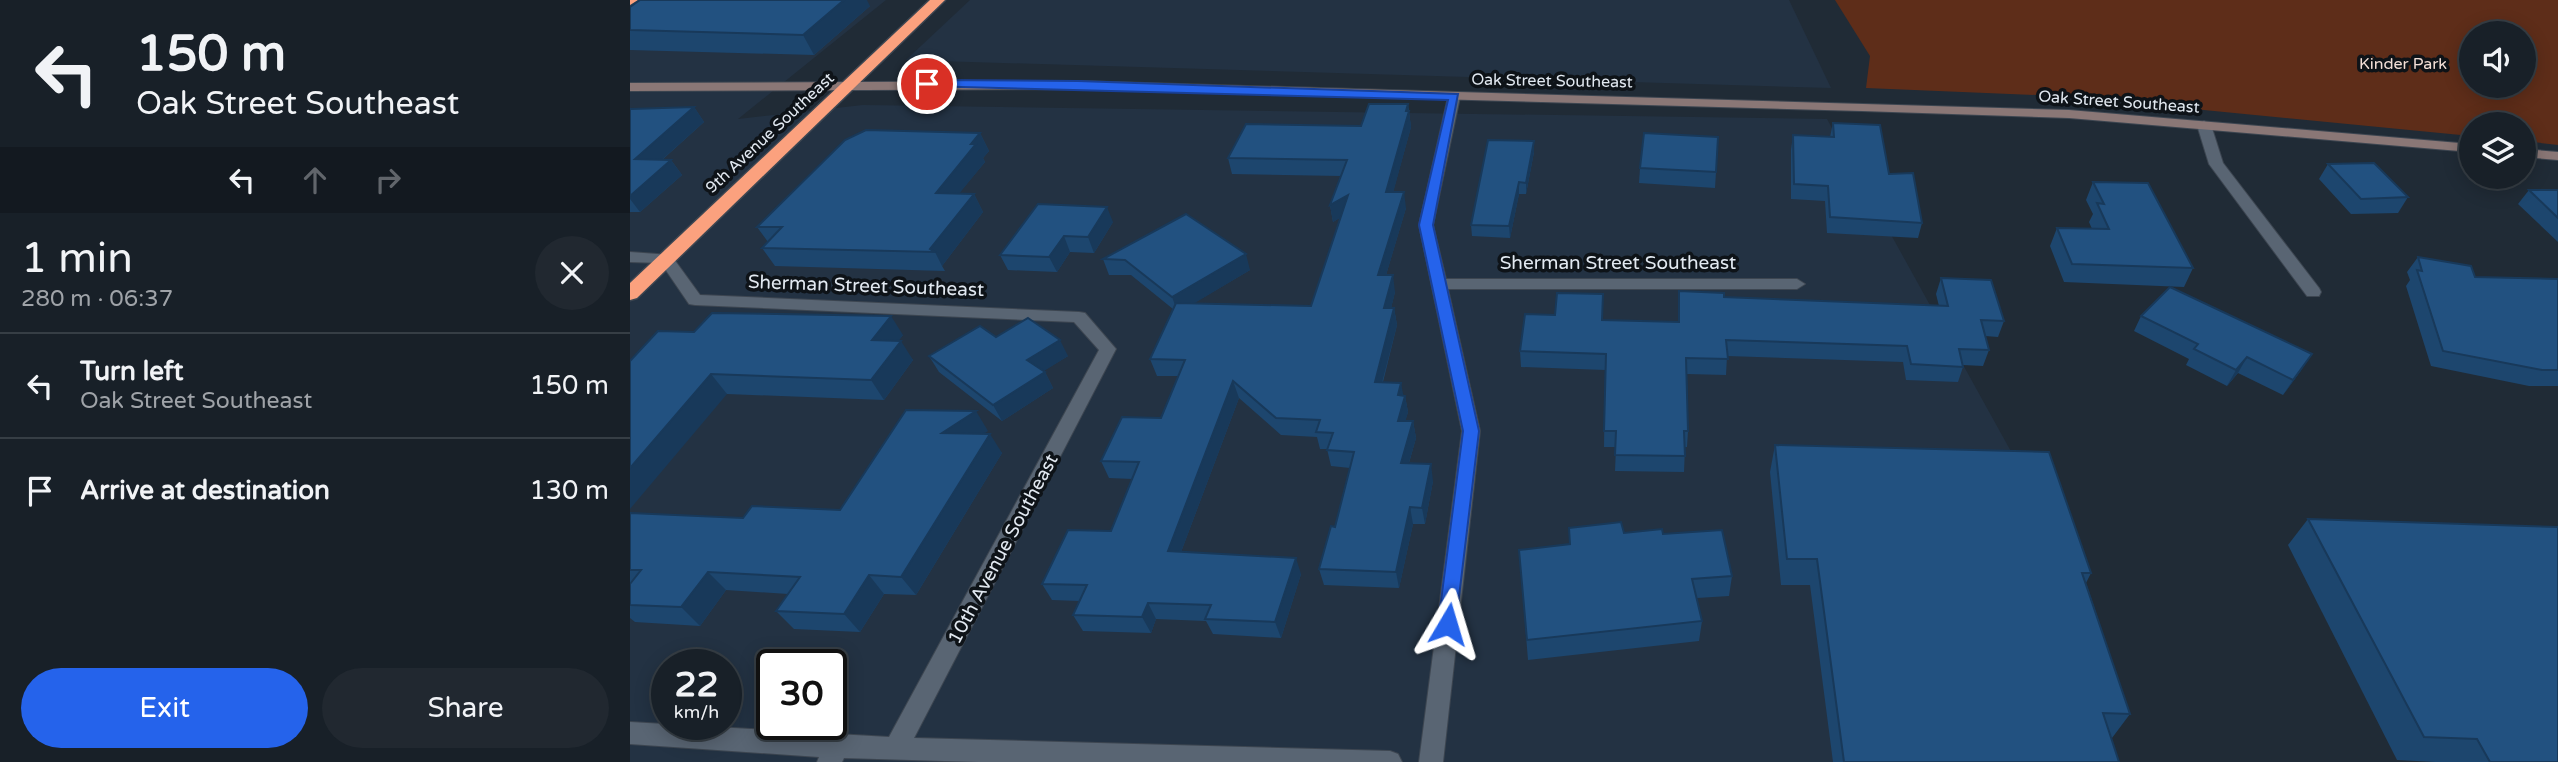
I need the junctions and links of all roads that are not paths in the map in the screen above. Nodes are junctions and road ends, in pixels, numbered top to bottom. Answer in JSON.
{"nodes":[{"id":1,"x":938,"y":0,"type":"edge"},
{"id":2,"x":850,"y":84,"type":"junction"},
{"id":3,"x":630,"y":87,"type":"edge"},
{"id":4,"x":1454,"y":97,"type":"junction"},
{"id":5,"x":2204,"y":125,"type":"junction"},
{"id":6,"x":2459,"y":147,"type":"edge"},
{"id":7,"x":2536,"y":154,"type":"edge"},
{"id":8,"x":2558,"y":156,"type":"edge"},
{"id":9,"x":630,"y":257,"type":"edge"},
{"id":10,"x":666,"y":258,"type":"junction"},
{"id":11,"x":1439,"y":284,"type":"junction"},
{"id":12,"x":1797,"y":284,"type":"dead end"},
{"id":13,"x":2313,"y":292,"type":"dead end"},
{"id":14,"x":630,"y":294,"type":"edge"},
{"id":15,"x":1108,"y":349,"type":"joint"},
{"id":16,"x":630,"y":733,"type":"edge"},
{"id":17,"x":896,"y":748,"type":"junction"},
{"id":18,"x":833,"y":754,"type":"edge"},
{"id":19,"x":1390,"y":762,"type":"edge"},
{"id":20,"x":1431,"y":762,"type":"edge"}],
"edges":[{"from":1,"to":2,"type":"highway","name":"9th Avenue Southeast"},
{"from":2,"to":3,"type":"street","name":"Oak Street Southeast"},
{"from":2,"to":4,"type":"street","name":"Oak Street Southeast"},
{"from":2,"to":10,"type":"highway","name":"9th Avenue Southeast"},
{"from":4,"to":5,"type":"street","name":"Oak Street Southeast"},
{"from":4,"to":11,"type":"street"},
{"from":5,"to":6,"type":"street","name":"Oak Street Southeast"},
{"from":5,"to":13,"type":"street"},
{"from":7,"to":8,"type":"street"},
{"from":9,"to":10,"type":"street"},
{"from":10,"to":14,"type":"highway","name":"9th Avenue Southeast"},
{"from":10,"to":15,"type":"street","name":"Sherman Street Southeast"},
{"from":11,"to":12,"type":"street","name":"Sherman Street Southeast"},
{"from":11,"to":20,"type":"street"},
{"from":15,"to":17,"type":"street","name":"10th Avenue Southeast"},
{"from":16,"to":18,"type":"street"},
{"from":17,"to":18,"type":"street"},
{"from":17,"to":19,"type":"street"}]}
